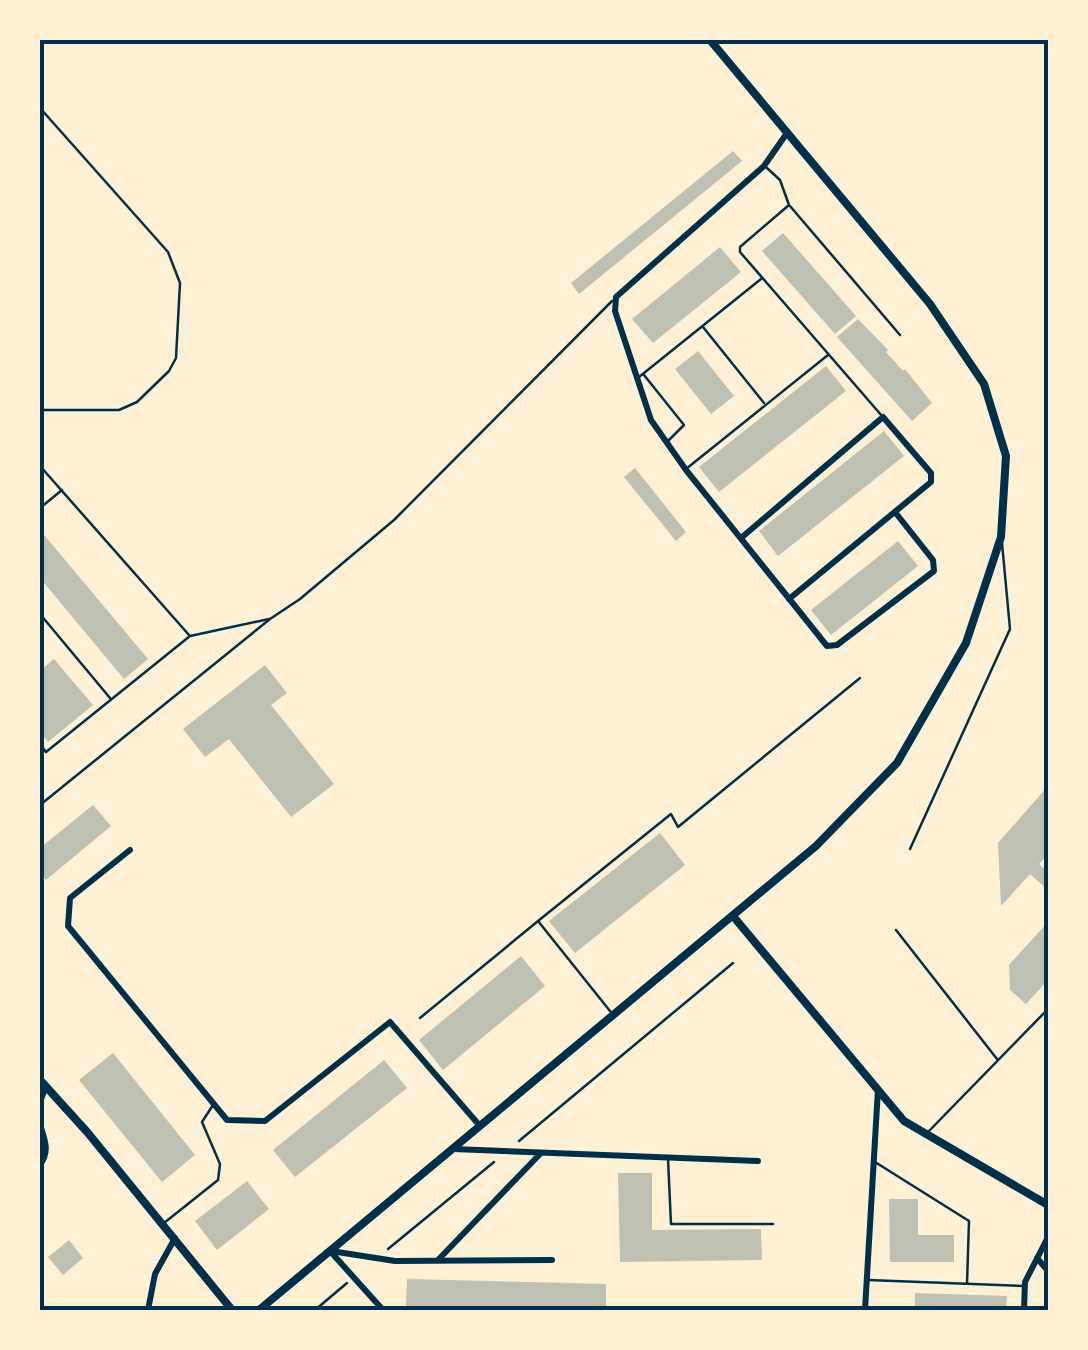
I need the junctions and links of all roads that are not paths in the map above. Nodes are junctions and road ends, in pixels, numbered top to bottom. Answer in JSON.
{"nodes":[{"id":1,"x":710,"y":40,"type":"edge"},
{"id":2,"x":40,"y":108,"type":"edge"},
{"id":3,"x":787,"y":133,"type":"junction"},
{"id":4,"x":764,"y":166,"type":"junction"},
{"id":5,"x":790,"y":205,"type":"junction"},
{"id":6,"x":762,"y":278,"type":"junction"},
{"id":7,"x":616,"y":296,"type":"junction"},
{"id":8,"x":702,"y":326,"type":"junction"},
{"id":9,"x":900,"y":335,"type":"dead end"},
{"id":10,"x":829,"y":354,"type":"junction"},
{"id":11,"x":643,"y":374,"type":"junction"},
{"id":12,"x":636,"y":380,"type":"junction"},
{"id":13,"x":766,"y":405,"type":"junction"},
{"id":14,"x":40,"y":410,"type":"edge"},
{"id":15,"x":883,"y":417,"type":"junction"},
{"id":16,"x":666,"y":442,"type":"junction"},
{"id":17,"x":40,"y":466,"type":"edge"},
{"id":18,"x":686,"y":470,"type":"junction"},
{"id":19,"x":62,"y":490,"type":"junction"},
{"id":20,"x":40,"y":508,"type":"edge"},
{"id":21,"x":894,"y":512,"type":"junction"},
{"id":22,"x":1002,"y":537,"type":"junction"},
{"id":23,"x":741,"y":539,"type":"junction"},
{"id":24,"x":788,"y":598,"type":"junction"},
{"id":25,"x":40,"y":614,"type":"edge"},
{"id":26,"x":270,"y":619,"type":"junction"},
{"id":27,"x":190,"y":636,"type":"junction"},
{"id":28,"x":860,"y":678,"type":"dead end"},
{"id":29,"x":111,"y":699,"type":"junction"},
{"id":30,"x":40,"y":744,"type":"edge"},
{"id":31,"x":40,"y":804,"type":"edge"},
{"id":32,"x":910,"y":849,"type":"dead end"},
{"id":33,"x":130,"y":850,"type":"dead end"},
{"id":34,"x":734,"y":916,"type":"junction"},
{"id":35,"x":538,"y":921,"type":"junction"},
{"id":36,"x":896,"y":930,"type":"dead end"},
{"id":37,"x":1048,"y":1010,"type":"edge"},
{"id":38,"x":614,"y":1016,"type":"junction"},
{"id":39,"x":420,"y":1018,"type":"dead end"},
{"id":40,"x":998,"y":1060,"type":"junction"},
{"id":41,"x":43,"y":1083,"type":"edge"},
{"id":42,"x":878,"y":1090,"type":"junction"},
{"id":43,"x":40,"y":1102,"type":"edge"},
{"id":44,"x":214,"y":1104,"type":"junction"},
{"id":45,"x":40,"y":1125,"type":"edge"},
{"id":46,"x":480,"y":1126,"type":"junction"},
{"id":47,"x":926,"y":1133,"type":"junction"},
{"id":48,"x":452,"y":1149,"type":"junction"},
{"id":49,"x":541,"y":1152,"type":"junction"},
{"id":50,"x":668,"y":1157,"type":"junction"},
{"id":51,"x":758,"y":1160,"type":"dead end"},
{"id":52,"x":874,"y":1161,"type":"junction"},
{"id":53,"x":40,"y":1164,"type":"edge"},
{"id":54,"x":1048,"y":1205,"type":"edge"},
{"id":55,"x":162,"y":1224,"type":"junction"},
{"id":56,"x":774,"y":1224,"type":"dead end"},
{"id":57,"x":1048,"y":1236,"type":"edge"},
{"id":58,"x":175,"y":1238,"type":"junction"},
{"id":59,"x":330,"y":1251,"type":"junction"},
{"id":60,"x":1037,"y":1258,"type":"junction"},
{"id":61,"x":552,"y":1260,"type":"dead end"},
{"id":62,"x":437,"y":1261,"type":"junction"},
{"id":63,"x":1048,"y":1270,"type":"edge"},
{"id":64,"x":866,"y":1280,"type":"junction"},
{"id":65,"x":967,"y":1284,"type":"junction"},
{"id":66,"x":1025,"y":1286,"type":"junction"},
{"id":67,"x":150,"y":1309,"type":"edge"},
{"id":68,"x":232,"y":1310,"type":"edge"},
{"id":69,"x":259,"y":1310,"type":"edge"},
{"id":70,"x":383,"y":1310,"type":"edge"},
{"id":71,"x":865,"y":1310,"type":"edge"},
{"id":72,"x":1024,"y":1310,"type":"edge"}],
"edges":[{"from":1,"to":3,"type":"street"},
{"from":2,"to":14,"type":"lane"},
{"from":3,"to":4,"type":"street"},
{"from":3,"to":22,"type":"street"},
{"from":4,"to":5,"type":"lane"},
{"from":4,"to":7,"type":"street"},
{"from":5,"to":6,"type":"lane"},
{"from":5,"to":9,"type":"lane"},
{"from":6,"to":8,"type":"lane"},
{"from":6,"to":10,"type":"lane"},
{"from":7,"to":12,"type":"street"},
{"from":7,"to":26,"type":"lane"},
{"from":8,"to":11,"type":"lane"},
{"from":8,"to":13,"type":"lane"},
{"from":10,"to":13,"type":"lane"},
{"from":10,"to":15,"type":"lane"},
{"from":11,"to":12,"type":"lane"},
{"from":11,"to":16,"type":"lane"},
{"from":12,"to":16,"type":"street"},
{"from":13,"to":18,"type":"lane"},
{"from":15,"to":21,"type":"street"},
{"from":15,"to":23,"type":"street"},
{"from":16,"to":18,"type":"street"},
{"from":17,"to":19,"type":"lane"},
{"from":18,"to":23,"type":"street"},
{"from":19,"to":20,"type":"lane"},
{"from":19,"to":27,"type":"lane"},
{"from":21,"to":24,"type":"street"},
{"from":21,"to":24,"type":"street"},
{"from":22,"to":32,"type":"lane"},
{"from":22,"to":34,"type":"street"},
{"from":23,"to":24,"type":"street"},
{"from":25,"to":29,"type":"lane"},
{"from":26,"to":27,"type":"lane"},
{"from":26,"to":31,"type":"lane"},
{"from":27,"to":29,"type":"lane"},
{"from":28,"to":35,"type":"lane"},
{"from":29,"to":30,"type":"lane"},
{"from":33,"to":44,"type":"street"},
{"from":34,"to":38,"type":"street"},
{"from":34,"to":42,"type":"street"},
{"from":35,"to":38,"type":"lane"},
{"from":35,"to":39,"type":"lane"},
{"from":36,"to":40,"type":"lane"},
{"from":37,"to":40,"type":"lane"},
{"from":38,"to":46,"type":"street"},
{"from":40,"to":47,"type":"lane"},
{"from":41,"to":43,"type":"street"},
{"from":41,"to":55,"type":"street"},
{"from":42,"to":47,"type":"street"},
{"from":42,"to":52,"type":"street"},
{"from":44,"to":46,"type":"street"},
{"from":44,"to":55,"type":"lane"},
{"from":45,"to":53,"type":"street"},
{"from":46,"to":48,"type":"street"},
{"from":47,"to":54,"type":"street"},
{"from":48,"to":49,"type":"street"},
{"from":48,"to":59,"type":"street"},
{"from":49,"to":50,"type":"street"},
{"from":49,"to":62,"type":"street"},
{"from":50,"to":51,"type":"street"},
{"from":50,"to":56,"type":"lane"},
{"from":52,"to":64,"type":"street"},
{"from":52,"to":65,"type":"lane"},
{"from":55,"to":58,"type":"street"},
{"from":57,"to":60,"type":"street"},
{"from":58,"to":67,"type":"street"},
{"from":58,"to":68,"type":"street"},
{"from":59,"to":62,"type":"street"},
{"from":59,"to":69,"type":"street"},
{"from":59,"to":70,"type":"street"},
{"from":60,"to":63,"type":"street"},
{"from":60,"to":66,"type":"street"},
{"from":61,"to":62,"type":"street"},
{"from":64,"to":65,"type":"lane"},
{"from":64,"to":71,"type":"street"},
{"from":65,"to":66,"type":"lane"},
{"from":66,"to":72,"type":"street"}]}
